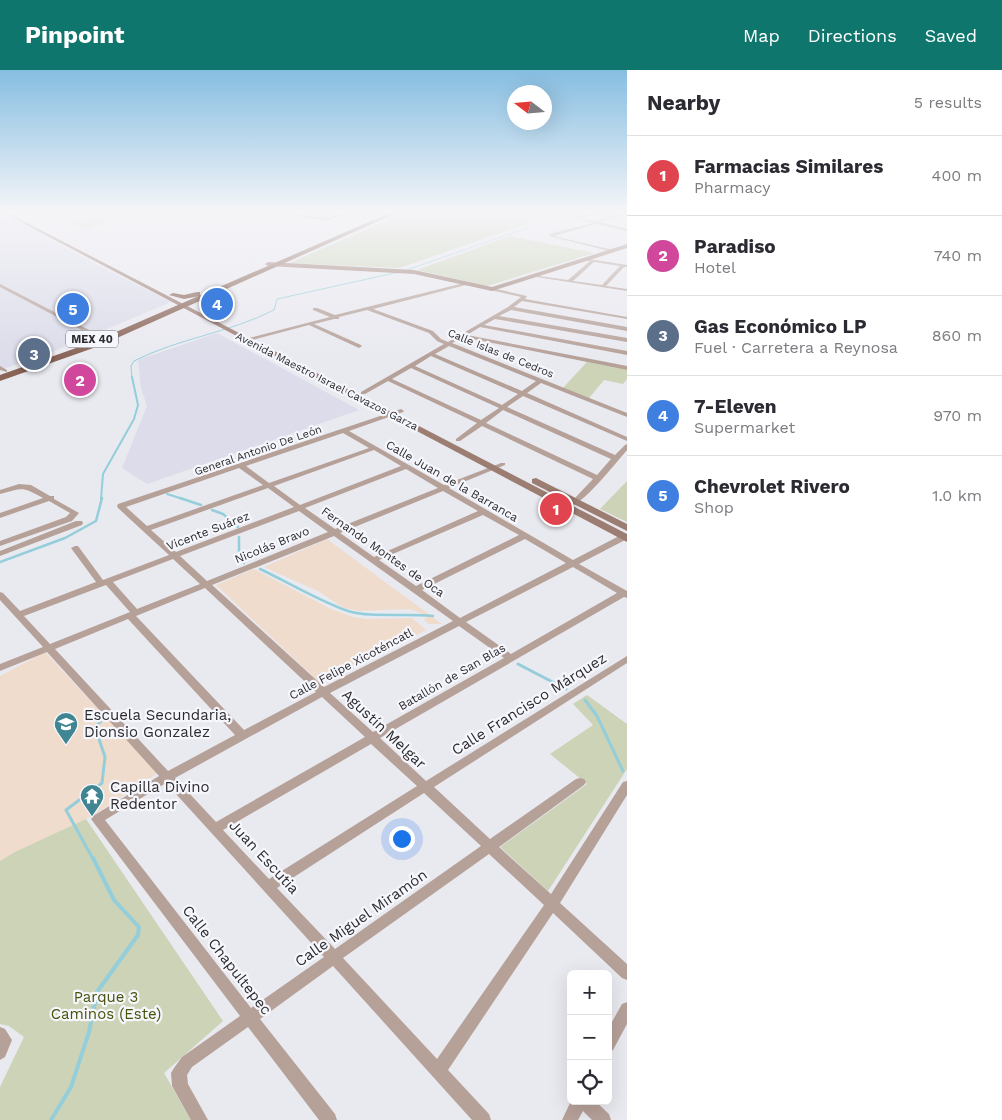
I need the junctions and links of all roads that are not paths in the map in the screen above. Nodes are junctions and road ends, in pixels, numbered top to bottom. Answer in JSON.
{"nodes":[{"id":1,"x":101,"y":260,"type":"edge"},
{"id":2,"x":277,"y":260,"type":"edge"},
{"id":3,"x":286,"y":260,"type":"edge"},
{"id":4,"x":289,"y":260,"type":"edge"},
{"id":5,"x":581,"y":260,"type":"edge"},
{"id":6,"x":588,"y":260,"type":"edge"},
{"id":7,"x":593,"y":261,"type":"junction"},
{"id":8,"x":268,"y":264,"type":"junction"},
{"id":9,"x":280,"y":264,"type":"junction"},
{"id":10,"x":625,"y":265,"type":"edge"},
{"id":11,"x":532,"y":276,"type":"junction"},
{"id":12,"x":570,"y":281,"type":"junction"},
{"id":13,"x":468,"y":284,"type":"junction"},
{"id":14,"x":0,"y":285,"type":"edge"},
{"id":15,"x":603,"y":286,"type":"junction"},
{"id":16,"x":492,"y":289,"type":"junction"},
{"id":17,"x":627,"y":290,"type":"edge"},
{"id":18,"x":524,"y":298,"type":"junction"},
{"id":19,"x":181,"y":302,"type":"junction"},
{"id":20,"x":510,"y":308,"type":"junction"},
{"id":21,"x":315,"y":309,"type":"dead end"},
{"id":22,"x":369,"y":309,"type":"junction"},
{"id":23,"x":495,"y":316,"type":"junction"},
{"id":24,"x":337,"y":318,"type":"junction"},
{"id":25,"x":627,"y":318,"type":"edge"},
{"id":26,"x":311,"y":324,"type":"junction"},
{"id":27,"x":480,"y":326,"type":"junction"},
{"id":28,"x":227,"y":327,"type":"junction"},
{"id":29,"x":627,"y":329,"type":"edge"},
{"id":30,"x":463,"y":336,"type":"junction"},
{"id":31,"x":252,"y":338,"type":"junction"},
{"id":32,"x":98,"y":340,"type":"junction"},
{"id":33,"x":627,"y":340,"type":"edge"},
{"id":34,"x":450,"y":343,"type":"junction"},
{"id":35,"x":359,"y":346,"type":"dead end"},
{"id":36,"x":627,"y":353,"type":"edge"},
{"id":37,"x":431,"y":354,"type":"junction"},
{"id":38,"x":411,"y":366,"type":"junction"},
{"id":39,"x":627,"y":368,"type":"edge"},
{"id":40,"x":1,"y":372,"type":"edge"},
{"id":41,"x":388,"y":379,"type":"junction"},
{"id":42,"x":541,"y":380,"type":"junction"},
{"id":43,"x":363,"y":393,"type":"junction"},
{"id":44,"x":523,"y":394,"type":"junction"},
{"id":45,"x":502,"y":408,"type":"junction"},
{"id":46,"x":396,"y":413,"type":"junction"},
{"id":47,"x":627,"y":415,"type":"edge"},
{"id":48,"x":481,"y":423,"type":"junction"},
{"id":49,"x":345,"y":431,"type":"junction"},
{"id":50,"x":627,"y":439,"type":"edge"},
{"id":51,"x":458,"y":440,"type":"junction"},
{"id":52,"x":627,"y":446,"type":"edge"},
{"id":53,"x":374,"y":448,"type":"junction"},
{"id":54,"x":615,"y":458,"type":"junction"},
{"id":55,"x":240,"y":466,"type":"junction"},
{"id":56,"x":498,"y":466,"type":"junction"},
{"id":57,"x":406,"y":467,"type":"junction"},
{"id":58,"x":598,"y":478,"type":"junction"},
{"id":59,"x":268,"y":486,"type":"junction"},
{"id":60,"x":443,"y":488,"type":"junction"},
{"id":61,"x":0,"y":492,"type":"edge"},
{"id":62,"x":50,"y":498,"type":"junction"},
{"id":63,"x":577,"y":502,"type":"junction"},
{"id":64,"x":121,"y":506,"type":"joint"},
{"id":65,"x":566,"y":507,"type":"junction"},
{"id":66,"x":300,"y":508,"type":"junction"},
{"id":67,"x":483,"y":512,"type":"junction"},
{"id":68,"x":0,"y":516,"type":"edge"},
{"id":69,"x":79,"y":524,"type":"dead end"},
{"id":70,"x":46,"y":527,"type":"junction"},
{"id":71,"x":146,"y":529,"type":"junction"},
{"id":72,"x":53,"y":533,"type":"junction"},
{"id":73,"x":335,"y":533,"type":"junction"},
{"id":74,"x":626,"y":535,"type":"edge"},
{"id":75,"x":524,"y":536,"type":"junction"},
{"id":76,"x":0,"y":544,"type":"edge"},
{"id":77,"x":75,"y":548,"type":"dead end"},
{"id":78,"x":0,"y":554,"type":"edge"},
{"id":79,"x":175,"y":556,"type":"junction"},
{"id":80,"x":373,"y":560,"type":"junction"},
{"id":81,"x":573,"y":563,"type":"junction"},
{"id":82,"x":104,"y":582,"type":"junction"},
{"id":83,"x":206,"y":585,"type":"junction"},
{"id":84,"x":416,"y":590,"type":"junction"},
{"id":85,"x":625,"y":594,"type":"edge"},
{"id":86,"x":0,"y":595,"type":"edge"},
{"id":87,"x":18,"y":615,"type":"junction"},
{"id":88,"x":133,"y":615,"type":"junction"},
{"id":89,"x":459,"y":622,"type":"junction"},
{"id":90,"x":49,"y":648,"type":"junction"},
{"id":91,"x":511,"y":658,"type":"junction"},
{"id":92,"x":627,"y":659,"type":"edge"},
{"id":93,"x":0,"y":668,"type":"edge"},
{"id":94,"x":323,"y":692,"type":"junction"},
{"id":95,"x":243,"y":736,"type":"junction"},
{"id":96,"x":371,"y":737,"type":"junction"},
{"id":97,"x":168,"y":776,"type":"junction"},
{"id":98,"x":580,"y":782,"type":"dead end"},
{"id":99,"x":627,"y":785,"type":"edge"},
{"id":100,"x":426,"y":788,"type":"junction"},
{"id":101,"x":98,"y":822,"type":"joint"},
{"id":102,"x":216,"y":828,"type":"junction"},
{"id":103,"x":490,"y":847,"type":"junction"},
{"id":104,"x":269,"y":886,"type":"junction"},
{"id":105,"x":552,"y":904,"type":"junction"},
{"id":106,"x":334,"y":958,"type":"junction"},
{"id":107,"x":627,"y":973,"type":"edge"},
{"id":108,"x":627,"y":1009,"type":"edge"},
{"id":109,"x":250,"y":1016,"type":"junction"},
{"id":110,"x":0,"y":1034,"type":"edge"},
{"id":111,"x":612,"y":1037,"type":"edge"},
{"id":112,"x":0,"y":1052,"type":"edge"},
{"id":113,"x":438,"y":1071,"type":"junction"},
{"id":114,"x":577,"y":1105,"type":"edge"},
{"id":115,"x":588,"y":1105,"type":"edge"},
{"id":116,"x":200,"y":1120,"type":"edge"},
{"id":117,"x":329,"y":1120,"type":"edge"},
{"id":118,"x":483,"y":1120,"type":"edge"},
{"id":119,"x":570,"y":1120,"type":"edge"},
{"id":120,"x":603,"y":1120,"type":"edge"}],
"edges":[{"from":1,"to":19,"type":"main road","name":"Avenida Maestro Israel Cavazos Garza"},
{"from":2,"to":8,"type":"main road","number":"MEX 40"},
{"from":3,"to":9,"type":"main road"},
{"from":4,"to":9,"type":"main road","number":"MEX 40"},
{"from":5,"to":11,"type":"main road"},
{"from":6,"to":7,"type":"street"},
{"from":7,"to":10,"type":"street"},
{"from":7,"to":12,"type":"street"},
{"from":8,"to":9,"type":"main road"},
{"from":8,"to":19,"type":"main road","number":"MEX 40"},
{"from":9,"to":13,"type":"main road"},
{"from":9,"to":19,"type":"main road","number":"MEX 40"},
{"from":10,"to":15,"type":"street"},
{"from":11,"to":12,"type":"street"},
{"from":11,"to":16,"type":"main road"},
{"from":12,"to":15,"type":"street"},
{"from":13,"to":16,"type":"main road"},
{"from":13,"to":22,"type":"street"},
{"from":14,"to":32,"type":"street"},
{"from":15,"to":17,"type":"street"},
{"from":16,"to":18,"type":"street"},
{"from":18,"to":20,"type":"street"},
{"from":18,"to":25,"type":"street"},
{"from":19,"to":28,"type":"main road","name":"Avenida Maestro Israel Cavazos Garza"},
{"from":19,"to":32,"type":"main road","number":"MEX 40"},
{"from":19,"to":32,"type":"main road","number":"MEX 40"},
{"from":20,"to":23,"type":"street"},
{"from":20,"to":29,"type":"street"},
{"from":21,"to":24,"type":"street"},
{"from":22,"to":24,"type":"street"},
{"from":22,"to":34,"type":"street","name":"Calle Islas de Cedros"},
{"from":23,"to":27,"type":"street"},
{"from":23,"to":33,"type":"street"},
{"from":24,"to":26,"type":"street"},
{"from":26,"to":31,"type":"street"},
{"from":26,"to":35,"type":"street"},
{"from":27,"to":30,"type":"street"},
{"from":27,"to":36,"type":"street"},
{"from":28,"to":31,"type":"main road","name":"Avenida Maestro Israel Cavazos Garza"},
{"from":28,"to":46,"type":"main road","name":"Avenida Maestro Israel Cavazos Garza"},
{"from":30,"to":34,"type":"street"},
{"from":30,"to":39,"type":"street"},
{"from":31,"to":43,"type":"main road","name":"Avenida Maestro Israel Cavazos Garza"},
{"from":32,"to":40,"type":"main road","number":"MEX 40"},
{"from":34,"to":37,"type":"street"},
{"from":34,"to":42,"type":"street","name":"Calle Islas de Cedros"},
{"from":37,"to":38,"type":"street"},
{"from":37,"to":44,"type":"street"},
{"from":38,"to":41,"type":"street"},
{"from":38,"to":45,"type":"street"},
{"from":41,"to":43,"type":"street"},
{"from":41,"to":48,"type":"street"},
{"from":42,"to":44,"type":"street"},
{"from":42,"to":47,"type":"street","name":"Calle Islas de Cedros"},
{"from":43,"to":46,"type":"main road","name":"Avenida Maestro Israel Cavazos Garza"},
{"from":44,"to":45,"type":"street"},
{"from":44,"to":50,"type":"street"},
{"from":45,"to":48,"type":"street"},
{"from":45,"to":54,"type":"street"},
{"from":46,"to":49,"type":"street","name":"General Antonio De León"},
{"from":46,"to":51,"type":"main road","name":"Avenida Maestro Israel Cavazos Garza"},
{"from":46,"to":56,"type":"main road","name":"Avenida Maestro Israel Cavazos Garza"},
{"from":48,"to":51,"type":"street"},
{"from":48,"to":58,"type":"street"},
{"from":49,"to":53,"type":"street","name":"Calle Juan de la Barranca"},
{"from":49,"to":55,"type":"street","name":"General Antonio De León"},
{"from":51,"to":56,"type":"main road","name":"Avenida Maestro Israel Cavazos Garza"},
{"from":52,"to":54,"type":"street"},
{"from":53,"to":57,"type":"street","name":"Calle Juan de la Barranca"},
{"from":53,"to":59,"type":"street"},
{"from":54,"to":58,"type":"street"},
{"from":55,"to":59,"type":"street","name":"Fernando Montes de Oca"},
{"from":55,"to":64,"type":"street","name":"General Antonio De León"},
{"from":56,"to":60,"type":"street","name":"Nicolás Bravo"},
{"from":56,"to":63,"type":"main road","name":"Avenida Maestro Israel Cavazos Garza"},
{"from":56,"to":65,"type":"main road","name":"Avenida Maestro Israel Cavazos Garza"},
{"from":57,"to":60,"type":"street","name":"Calle Juan de la Barranca"},
{"from":57,"to":66,"type":"street","name":"Vicente Suárez"},
{"from":58,"to":63,"type":"street"},
{"from":59,"to":66,"type":"street","name":"Fernando Montes de Oca"},
{"from":59,"to":71,"type":"street"},
{"from":60,"to":67,"type":"street","name":"Calle Juan de la Barranca"},
{"from":60,"to":73,"type":"street","name":"Nicolás Bravo"},
{"from":61,"to":62,"type":"street"},
{"from":62,"to":68,"type":"street"},
{"from":62,"to":70,"type":"street"},
{"from":63,"to":65,"type":"street"},
{"from":63,"to":74,"type":"main road","name":"Avenida Maestro Israel Cavazos Garza"},
{"from":64,"to":71,"type":"street","name":"Agustín Melgar"},
{"from":65,"to":74,"type":"main road","name":"Avenida Maestro Israel Cavazos Garza"},
{"from":66,"to":73,"type":"street","name":"Fernando Montes de Oca"},
{"from":66,"to":79,"type":"street","name":"Vicente Suárez"},
{"from":67,"to":75,"type":"street","name":"Calle Juan de la Barranca"},
{"from":67,"to":80,"type":"street"},
{"from":69,"to":72,"type":"street"},
{"from":70,"to":72,"type":"street"},
{"from":70,"to":76,"type":"street"},
{"from":71,"to":79,"type":"street","name":"Agustín Melgar"},
{"from":72,"to":78,"type":"street"},
{"from":73,"to":80,"type":"street","name":"Fernando Montes de Oca"},
{"from":73,"to":83,"type":"street","name":"Nicolás Bravo"},
{"from":74,"to":81,"type":"street","name":"Calle Felipe Xicoténcatl"},
{"from":75,"to":81,"type":"street","name":"Calle Juan de la Barranca"},
{"from":75,"to":84,"type":"street"},
{"from":77,"to":82,"type":"street"},
{"from":79,"to":82,"type":"street","name":"Vicente Suárez"},
{"from":79,"to":83,"type":"street","name":"Agustín Melgar"},
{"from":80,"to":84,"type":"street","name":"Fernando Montes de Oca"},
{"from":81,"to":85,"type":"street","name":"Calle Juan de la Barranca"},
{"from":81,"to":89,"type":"street","name":"Calle Felipe Xicoténcatl"},
{"from":82,"to":87,"type":"street","name":"Vicente Suárez"},
{"from":82,"to":88,"type":"street"},
{"from":83,"to":88,"type":"street","name":"Nicolás Bravo"},
{"from":83,"to":94,"type":"street","name":"Agustín Melgar"},
{"from":84,"to":89,"type":"street","name":"Fernando Montes de Oca"},
{"from":85,"to":91,"type":"street","name":"Batallón de San Blas"},
{"from":86,"to":87,"type":"street","name":"Juan Escutia"},
{"from":87,"to":90,"type":"street","name":"Juan Escutia"},
{"from":88,"to":90,"type":"street","name":"Nicolás Bravo"},
{"from":88,"to":95,"type":"street"},
{"from":89,"to":91,"type":"street","name":"Fernando Montes de Oca"},
{"from":89,"to":94,"type":"street","name":"Calle Felipe Xicoténcatl"},
{"from":90,"to":93,"type":"street","name":"Nicolás Bravo"},
{"from":90,"to":97,"type":"street","name":"Juan Escutia"},
{"from":91,"to":96,"type":"street","name":"Batallón de San Blas"},
{"from":92,"to":100,"type":"street","name":"Calle Francisco Márquez"},
{"from":94,"to":95,"type":"street","name":"Calle Felipe Xicoténcatl"},
{"from":94,"to":96,"type":"street","name":"Agustín Melgar"},
{"from":95,"to":97,"type":"street","name":"Calle Felipe Xicoténcatl"},
{"from":96,"to":100,"type":"street","name":"Agustín Melgar"},
{"from":96,"to":102,"type":"street","name":"Batallón de San Blas"},
{"from":97,"to":101,"type":"street","name":"Calle Felipe Xicoténcatl"},
{"from":97,"to":102,"type":"street","name":"Juan Escutia"},
{"from":98,"to":103,"type":"street","name":"Calle Miguel Miramón"},
{"from":99,"to":105,"type":"street"},
{"from":100,"to":103,"type":"street","name":"Agustín Melgar"},
{"from":100,"to":104,"type":"street","name":"Calle Francisco Márquez"},
{"from":101,"to":109,"type":"street","name":"Calle Chapultepec"},
{"from":102,"to":104,"type":"street","name":"Juan Escutia"},
{"from":103,"to":105,"type":"street","name":"Agustín Melgar"},
{"from":103,"to":106,"type":"street","name":"Calle Miguel Miramón"},
{"from":104,"to":106,"type":"street","name":"Juan Escutia"},
{"from":105,"to":107,"type":"street","name":"Agustín Melgar"},
{"from":105,"to":113,"type":"street"},
{"from":106,"to":109,"type":"street","name":"Calle Miguel Miramón"},
{"from":106,"to":113,"type":"street","name":"Juan Escutia"},
{"from":108,"to":111,"type":"street"},
{"from":109,"to":116,"type":"street"},
{"from":109,"to":117,"type":"street","name":"Calle Chapultepec"},
{"from":110,"to":112,"type":"street"},
{"from":113,"to":118,"type":"street","name":"Juan Escutia"},
{"from":114,"to":119,"type":"street"},
{"from":115,"to":120,"type":"street"}]}
